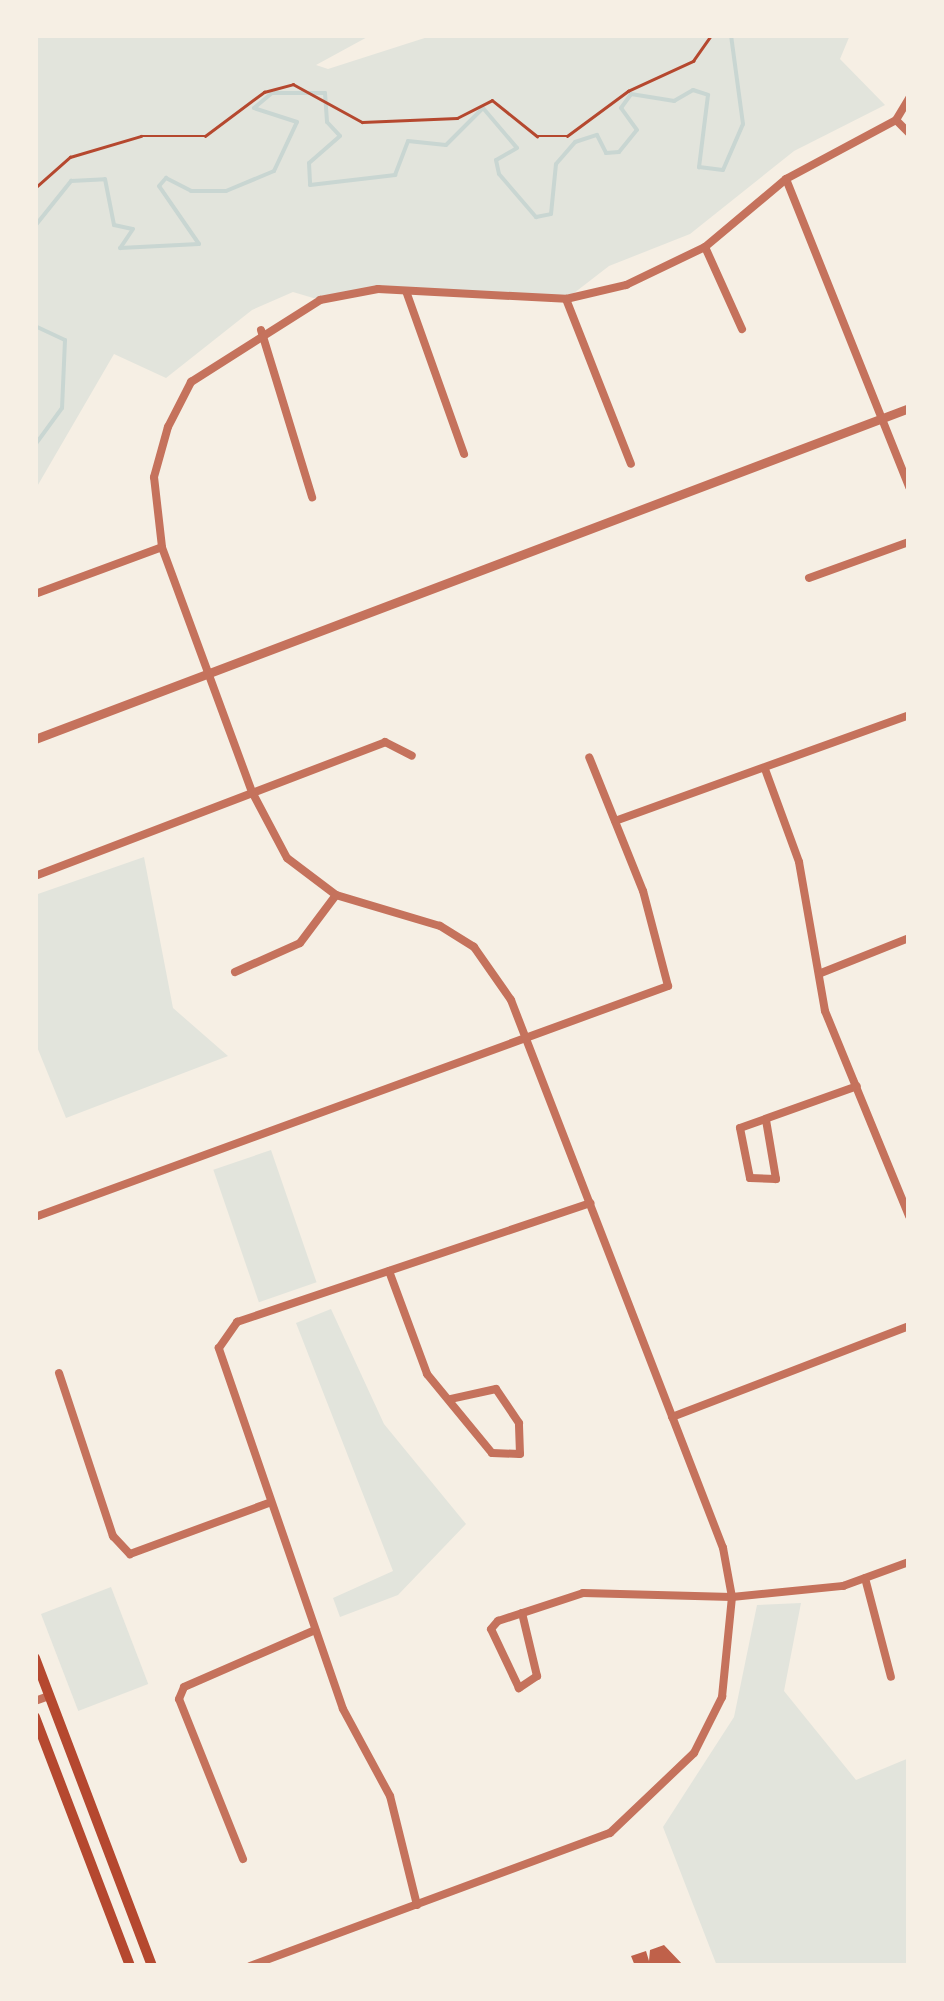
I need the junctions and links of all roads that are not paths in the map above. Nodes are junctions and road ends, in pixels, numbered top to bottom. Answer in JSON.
{"nodes":[{"id":1,"x":909,"y":98,"type":"edge"},
{"id":2,"x":896,"y":120,"type":"junction"},
{"id":3,"x":909,"y":133,"type":"edge"},
{"id":4,"x":786,"y":178,"type":"junction"},
{"id":5,"x":705,"y":247,"type":"junction"},
{"id":6,"x":406,"y":291,"type":"junction"},
{"id":7,"x":566,"y":299,"type":"junction"},
{"id":8,"x":261,"y":330,"type":"junction"},
{"id":9,"x":742,"y":330,"type":"dead end"},
{"id":10,"x":909,"y":408,"type":"edge"},
{"id":11,"x":884,"y":417,"type":"junction"},
{"id":12,"x":464,"y":454,"type":"dead end"},
{"id":13,"x":631,"y":464,"type":"dead end"},
{"id":14,"x":909,"y":487,"type":"edge"},
{"id":15,"x":312,"y":497,"type":"dead end"},
{"id":16,"x":909,"y":542,"type":"edge"},
{"id":17,"x":162,"y":547,"type":"junction"},
{"id":18,"x":809,"y":578,"type":"dead end"},
{"id":19,"x":35,"y":594,"type":"edge"},
{"id":20,"x":210,"y":670,"type":"junction"},
{"id":21,"x":909,"y":715,"type":"edge"},
{"id":22,"x":35,"y":739,"type":"edge"},
{"id":23,"x":412,"y":756,"type":"dead end"},
{"id":24,"x":589,"y":757,"type":"dead end"},
{"id":25,"x":765,"y":769,"type":"junction"},
{"id":26,"x":252,"y":792,"type":"junction"},
{"id":27,"x":615,"y":821,"type":"junction"},
{"id":28,"x":35,"y":876,"type":"edge"},
{"id":29,"x":336,"y":896,"type":"junction"},
{"id":30,"x":909,"y":938,"type":"edge"},
{"id":31,"x":234,"y":972,"type":"dead end"},
{"id":32,"x":821,"y":973,"type":"junction"},
{"id":33,"x":528,"y":1036,"type":"junction"},
{"id":34,"x":857,"y":1086,"type":"junction"},
{"id":35,"x":766,"y":1120,"type":"junction"},
{"id":36,"x":590,"y":1203,"type":"junction"},
{"id":37,"x":35,"y":1216,"type":"edge"},
{"id":38,"x":909,"y":1216,"type":"edge"},
{"id":39,"x":389,"y":1271,"type":"junction"},
{"id":40,"x":909,"y":1326,"type":"edge"},
{"id":41,"x":59,"y":1373,"type":"dead end"},
{"id":42,"x":452,"y":1399,"type":"junction"},
{"id":43,"x":672,"y":1418,"type":"junction"},
{"id":44,"x":271,"y":1502,"type":"junction"},
{"id":45,"x":909,"y":1562,"type":"edge"},
{"id":46,"x":865,"y":1578,"type":"junction"},
{"id":47,"x":732,"y":1596,"type":"junction"},
{"id":48,"x":522,"y":1614,"type":"junction"},
{"id":49,"x":316,"y":1630,"type":"junction"},
{"id":50,"x":35,"y":1658,"type":"edge"},
{"id":51,"x":891,"y":1677,"type":"dead end"},
{"id":52,"x":49,"y":1696,"type":"junction"},
{"id":53,"x":35,"y":1701,"type":"edge"},
{"id":54,"x":35,"y":1718,"type":"edge"},
{"id":55,"x":243,"y":1858,"type":"dead end"},
{"id":56,"x":417,"y":1905,"type":"junction"},
{"id":57,"x":284,"y":1953,"type":"junction"},
{"id":58,"x":130,"y":1966,"type":"edge"},
{"id":59,"x":152,"y":1966,"type":"edge"},
{"id":60,"x":250,"y":1966,"type":"edge"},
{"id":61,"x":289,"y":1966,"type":"edge"}],
"edges":[{"from":1,"to":2,"type":"street"},
{"from":2,"to":3,"type":"street"},
{"from":2,"to":4,"type":"street"},
{"from":4,"to":5,"type":"street"},
{"from":4,"to":11,"type":"street"},
{"from":5,"to":7,"type":"street"},
{"from":5,"to":9,"type":"street"},
{"from":6,"to":7,"type":"street"},
{"from":6,"to":8,"type":"street"},
{"from":6,"to":12,"type":"street"},
{"from":7,"to":13,"type":"street"},
{"from":8,"to":15,"type":"street"},
{"from":8,"to":17,"type":"street"},
{"from":10,"to":11,"type":"street"},
{"from":11,"to":14,"type":"street"},
{"from":11,"to":20,"type":"street"},
{"from":16,"to":18,"type":"street"},
{"from":17,"to":19,"type":"street"},
{"from":17,"to":20,"type":"street"},
{"from":20,"to":22,"type":"street"},
{"from":20,"to":26,"type":"street"},
{"from":21,"to":25,"type":"street"},
{"from":23,"to":26,"type":"street"},
{"from":24,"to":27,"type":"street"},
{"from":25,"to":27,"type":"street"},
{"from":25,"to":32,"type":"street"},
{"from":26,"to":28,"type":"street"},
{"from":26,"to":29,"type":"street"},
{"from":27,"to":33,"type":"street"},
{"from":29,"to":31,"type":"street"},
{"from":29,"to":33,"type":"street"},
{"from":30,"to":32,"type":"street"},
{"from":32,"to":34,"type":"street"},
{"from":33,"to":36,"type":"street"},
{"from":33,"to":37,"type":"street"},
{"from":34,"to":35,"type":"street"},
{"from":34,"to":38,"type":"street"},
{"from":35,"to":35,"type":"street"},
{"from":36,"to":39,"type":"street"},
{"from":36,"to":43,"type":"street"},
{"from":39,"to":42,"type":"street"},
{"from":39,"to":44,"type":"street"},
{"from":40,"to":43,"type":"street"},
{"from":41,"to":44,"type":"street"},
{"from":42,"to":42,"type":"street"},
{"from":43,"to":47,"type":"street"},
{"from":44,"to":49,"type":"street"},
{"from":45,"to":46,"type":"street"},
{"from":46,"to":47,"type":"street"},
{"from":46,"to":51,"type":"street"},
{"from":47,"to":48,"type":"street"},
{"from":47,"to":56,"type":"street"},
{"from":48,"to":48,"type":"street"},
{"from":49,"to":55,"type":"street"},
{"from":49,"to":56,"type":"street"},
{"from":50,"to":52,"type":"main road"},
{"from":52,"to":53,"type":"street"},
{"from":52,"to":59,"type":"main road"},
{"from":54,"to":58,"type":"main road"},
{"from":56,"to":57,"type":"street"},
{"from":57,"to":60,"type":"street"},
{"from":57,"to":61,"type":"street"}]}
